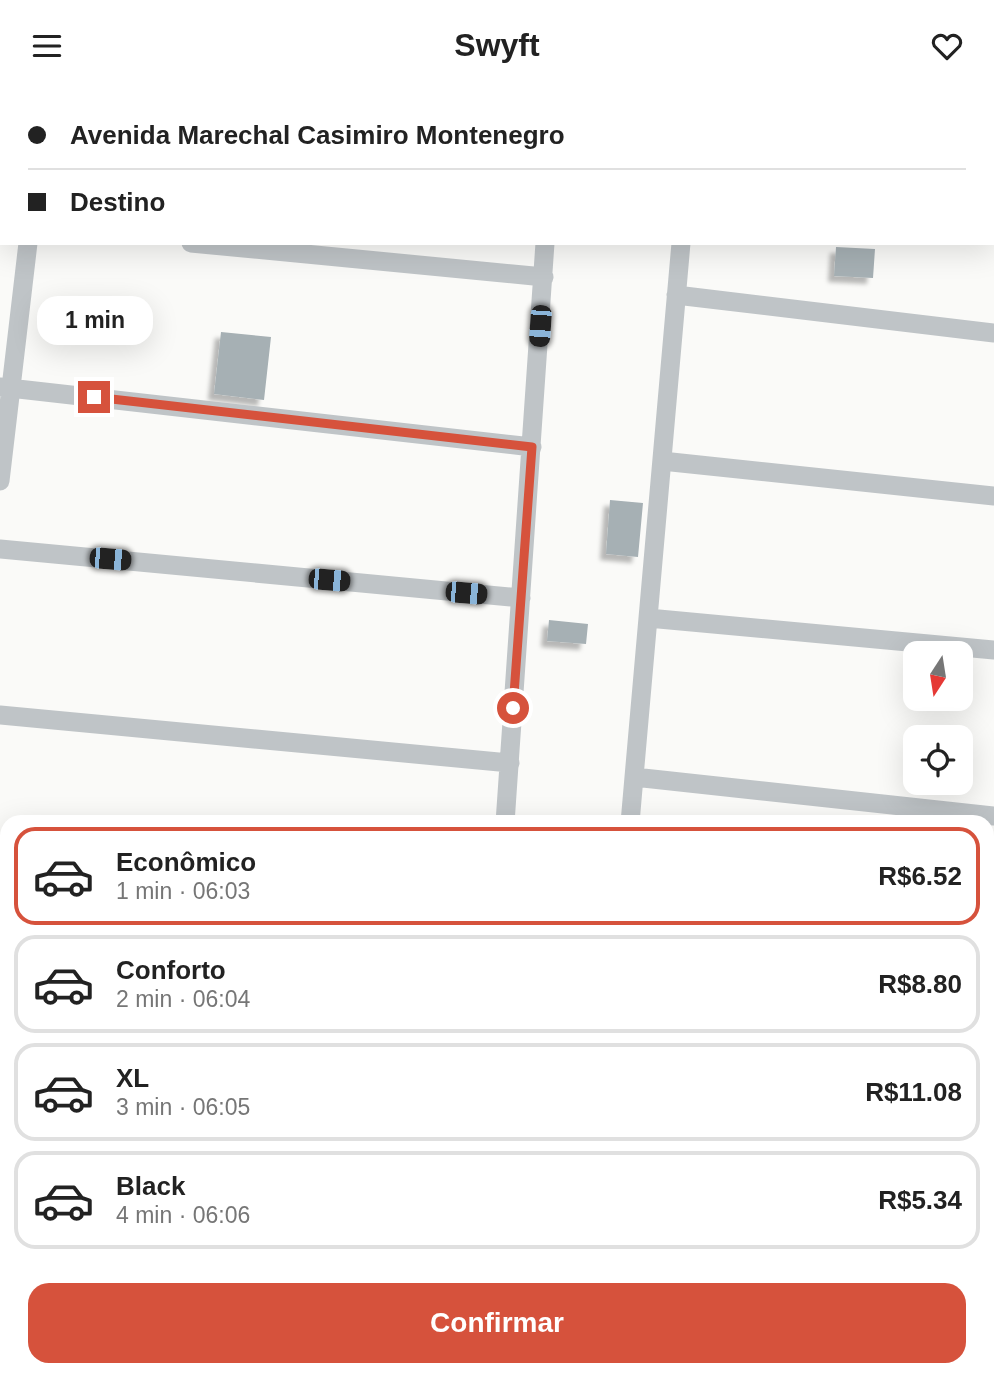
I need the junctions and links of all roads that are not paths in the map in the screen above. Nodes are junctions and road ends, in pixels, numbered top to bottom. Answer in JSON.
{"nodes":[{"id":1,"x":28,"y":245,"type":"edge"},
{"id":2,"x":212,"y":245,"type":"edge"},
{"id":3,"x":545,"y":245,"type":"edge"},
{"id":4,"x":681,"y":245,"type":"edge"},
{"id":5,"x":544,"y":277,"type":"junction"},
{"id":6,"x":676,"y":295,"type":"junction"},
{"id":7,"x":994,"y":333,"type":"edge"},
{"id":8,"x":6,"y":388,"type":"edge"},
{"id":9,"x":532,"y":447,"type":"junction"},
{"id":10,"x":662,"y":461,"type":"junction"},
{"id":11,"x":0,"y":481,"type":"edge"},
{"id":12,"x":994,"y":496,"type":"edge"},
{"id":13,"x":0,"y":549,"type":"edge"},
{"id":14,"x":521,"y":598,"type":"junction"},
{"id":15,"x":648,"y":618,"type":"junction"},
{"id":16,"x":994,"y":650,"type":"edge"},
{"id":17,"x":0,"y":715,"type":"edge"},
{"id":18,"x":510,"y":763,"type":"junction"},
{"id":19,"x":634,"y":777,"type":"junction"},
{"id":20,"x":506,"y":815,"type":"edge"},
{"id":21,"x":630,"y":815,"type":"edge"},
{"id":22,"x":985,"y":815,"type":"edge"}],
"edges":[{"from":1,"to":8,"type":"street"},
{"from":2,"to":5,"type":"street"},
{"from":3,"to":5,"type":"street"},
{"from":4,"to":6,"type":"street"},
{"from":5,"to":9,"type":"street"},
{"from":6,"to":7,"type":"street"},
{"from":6,"to":10,"type":"street"},
{"from":8,"to":9,"type":"street"},
{"from":8,"to":11,"type":"street"},
{"from":9,"to":14,"type":"street"},
{"from":10,"to":12,"type":"street"},
{"from":10,"to":15,"type":"street"},
{"from":13,"to":14,"type":"street"},
{"from":14,"to":18,"type":"street"},
{"from":15,"to":16,"type":"street"},
{"from":15,"to":19,"type":"street"},
{"from":17,"to":18,"type":"street"},
{"from":18,"to":20,"type":"street"},
{"from":19,"to":21,"type":"street"},
{"from":19,"to":22,"type":"street"}]}
